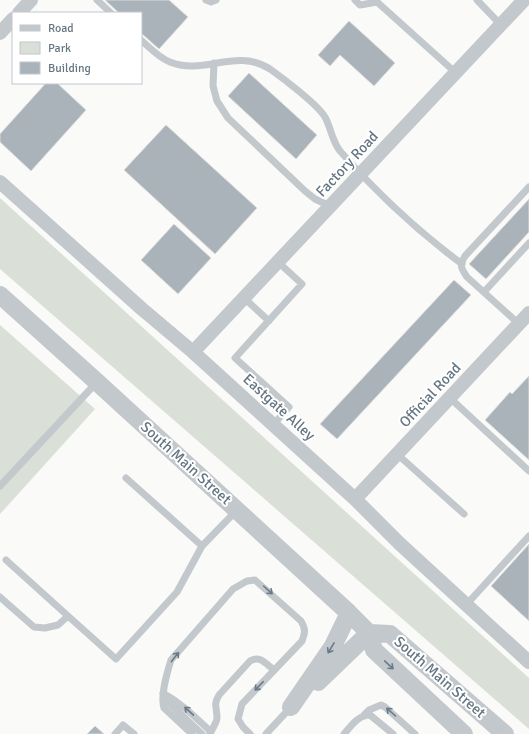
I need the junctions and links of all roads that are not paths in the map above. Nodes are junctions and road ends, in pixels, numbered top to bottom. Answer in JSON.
{"nodes":[{"id":1,"x":31,"y":0,"type":"edge"},
{"id":2,"x":97,"y":0,"type":"edge"},
{"id":3,"x":206,"y":0,"type":"edge"},
{"id":4,"x":216,"y":0,"type":"edge"},
{"id":5,"x":355,"y":0,"type":"edge"},
{"id":6,"x":477,"y":0,"type":"edge"},
{"id":7,"x":524,"y":0,"type":"edge"},
{"id":8,"x":20,"y":12,"type":"edge"},
{"id":9,"x":110,"y":12,"type":"edge"},
{"id":10,"x":501,"y":25,"type":"junction"},
{"id":11,"x":142,"y":41,"type":"edge"},
{"id":12,"x":214,"y":63,"type":"junction"},
{"id":13,"x":456,"y":73,"type":"junction"},
{"id":14,"x":362,"y":173,"type":"junction"},
{"id":15,"x":0,"y":182,"type":"edge"},
{"id":16,"x":529,"y":187,"type":"edge"},
{"id":17,"x":330,"y":206,"type":"junction"},
{"id":18,"x":529,"y":243,"type":"edge"},
{"id":19,"x":278,"y":262,"type":"junction"},
{"id":20,"x":462,"y":264,"type":"junction"},
{"id":21,"x":484,"y":292,"type":"junction"},
{"id":22,"x":0,"y":295,"type":"edge"},
{"id":23,"x":244,"y":298,"type":"junction"},
{"id":24,"x":529,"y":314,"type":"edge"},
{"id":25,"x":268,"y":321,"type":"junction"},
{"id":26,"x":519,"y":324,"type":"junction"},
{"id":27,"x":193,"y":352,"type":"junction"},
{"id":28,"x":97,"y":382,"type":"junction"},
{"id":29,"x":450,"y":398,"type":"junction"},
{"id":30,"x":273,"y":424,"type":"junction"},
{"id":31,"x":397,"y":454,"type":"junction"},
{"id":32,"x":529,"y":471,"type":"edge"},
{"id":33,"x":126,"y":478,"type":"dead end"},
{"id":34,"x":0,"y":486,"type":"edge"},
{"id":35,"x":355,"y":499,"type":"junction"},
{"id":36,"x":237,"y":510,"type":"junction"},
{"id":37,"x":464,"y":514,"type":"dead end"},
{"id":38,"x":529,"y":536,"type":"edge"},
{"id":39,"x":202,"y":546,"type":"junction"},
{"id":40,"x":6,"y":560,"type":"dead end"},
{"id":41,"x":0,"y":598,"type":"edge"},
{"id":42,"x":466,"y":605,"type":"junction"},
{"id":43,"x":349,"y":613,"type":"junction"},
{"id":44,"x":68,"y":616,"type":"junction"},
{"id":45,"x":369,"y":633,"type":"junction"},
{"id":46,"x":529,"y":662,"type":"edge"},
{"id":47,"x":274,"y":670,"type":"junction"},
{"id":48,"x":163,"y":693,"type":"junction"},
{"id":49,"x":291,"y":707,"type":"junction"},
{"id":50,"x":364,"y":715,"type":"junction"},
{"id":51,"x":115,"y":734,"type":"edge"},
{"id":52,"x":134,"y":734,"type":"edge"},
{"id":53,"x":192,"y":734,"type":"edge"},
{"id":54,"x":202,"y":734,"type":"edge"},
{"id":55,"x":210,"y":734,"type":"edge"},
{"id":56,"x":250,"y":734,"type":"edge"},
{"id":57,"x":266,"y":734,"type":"edge"},
{"id":58,"x":344,"y":734,"type":"edge"},
{"id":59,"x":393,"y":734,"type":"edge"},
{"id":60,"x":415,"y":734,"type":"edge"},
{"id":61,"x":464,"y":734,"type":"edge"},
{"id":62,"x":505,"y":734,"type":"edge"}],
"edges":[{"from":1,"to":8,"type":"street"},
{"from":2,"to":9,"type":"lane"},
{"from":3,"to":4,"type":"lane"},
{"from":5,"to":13,"type":"lane"},
{"from":6,"to":10,"type":"lane"},
{"from":7,"to":10,"type":"street","name":"Factory Road"},
{"from":10,"to":13,"type":"street","name":"Factory Road"},
{"from":11,"to":12,"type":"lane"},
{"from":12,"to":14,"type":"lane"},
{"from":12,"to":17,"type":"lane"},
{"from":13,"to":14,"type":"street","name":"Factory Road"},
{"from":14,"to":17,"type":"street","name":"Factory Road"},
{"from":14,"to":20,"type":"lane"},
{"from":15,"to":27,"type":"street","name":"Eastgate Alley"},
{"from":16,"to":20,"type":"lane"},
{"from":17,"to":19,"type":"street","name":"Factory Road"},
{"from":18,"to":21,"type":"lane"},
{"from":19,"to":23,"type":"street","name":"Factory Road"},
{"from":19,"to":25,"type":"lane"},
{"from":20,"to":21,"type":"lane"},
{"from":21,"to":26,"type":"lane"},
{"from":22,"to":28,"type":"street","name":"South Main Street"},
{"from":23,"to":25,"type":"lane"},
{"from":23,"to":27,"type":"street","name":"Factory Road"},
{"from":24,"to":26,"type":"street","name":"Official Road"},
{"from":25,"to":30,"type":"lane"},
{"from":26,"to":29,"type":"street","name":"Official Road"},
{"from":27,"to":30,"type":"street","name":"Eastgate Alley"},
{"from":28,"to":34,"type":"lane"},
{"from":28,"to":36,"type":"street","name":"South Main Street"},
{"from":29,"to":31,"type":"street","name":"Official Road"},
{"from":29,"to":32,"type":"lane"},
{"from":30,"to":35,"type":"street","name":"Eastgate Alley"},
{"from":31,"to":35,"type":"street","name":"Official Road"},
{"from":31,"to":37,"type":"lane"},
{"from":33,"to":39,"type":"lane"},
{"from":35,"to":42,"type":"street","name":"Eastgate Alley"},
{"from":36,"to":39,"type":"lane"},
{"from":36,"to":43,"type":"street","name":"South Main Street"},
{"from":38,"to":42,"type":"lane"},
{"from":39,"to":44,"type":"lane"},
{"from":40,"to":44,"type":"lane"},
{"from":41,"to":44,"type":"lane"},
{"from":42,"to":46,"type":"street","name":"Eastgate Alley"},
{"from":43,"to":45,"type":"street","name":"South Main Street"},
{"from":43,"to":49,"type":"street","one_way":true},
{"from":45,"to":49,"type":"street"},
{"from":45,"to":61,"type":"street","name":"South Main Street","one_way":true},
{"from":45,"to":62,"type":"street","name":"South Main Street"},
{"from":48,"to":47,"type":"lane","one_way":true},
{"from":47,"to":55,"type":"lane"},
{"from":47,"to":56,"type":"lane","one_way":true},
{"from":48,"to":53,"type":"lane"},
{"from":48,"to":54,"type":"lane"},
{"from":55,"to":48,"type":"lane","one_way":true},
{"from":49,"to":57,"type":"lane"},
{"from":50,"to":58,"type":"lane"},
{"from":50,"to":59,"type":"lane"},
{"from":60,"to":50,"type":"lane","one_way":true},
{"from":51,"to":52,"type":"lane"}]}
